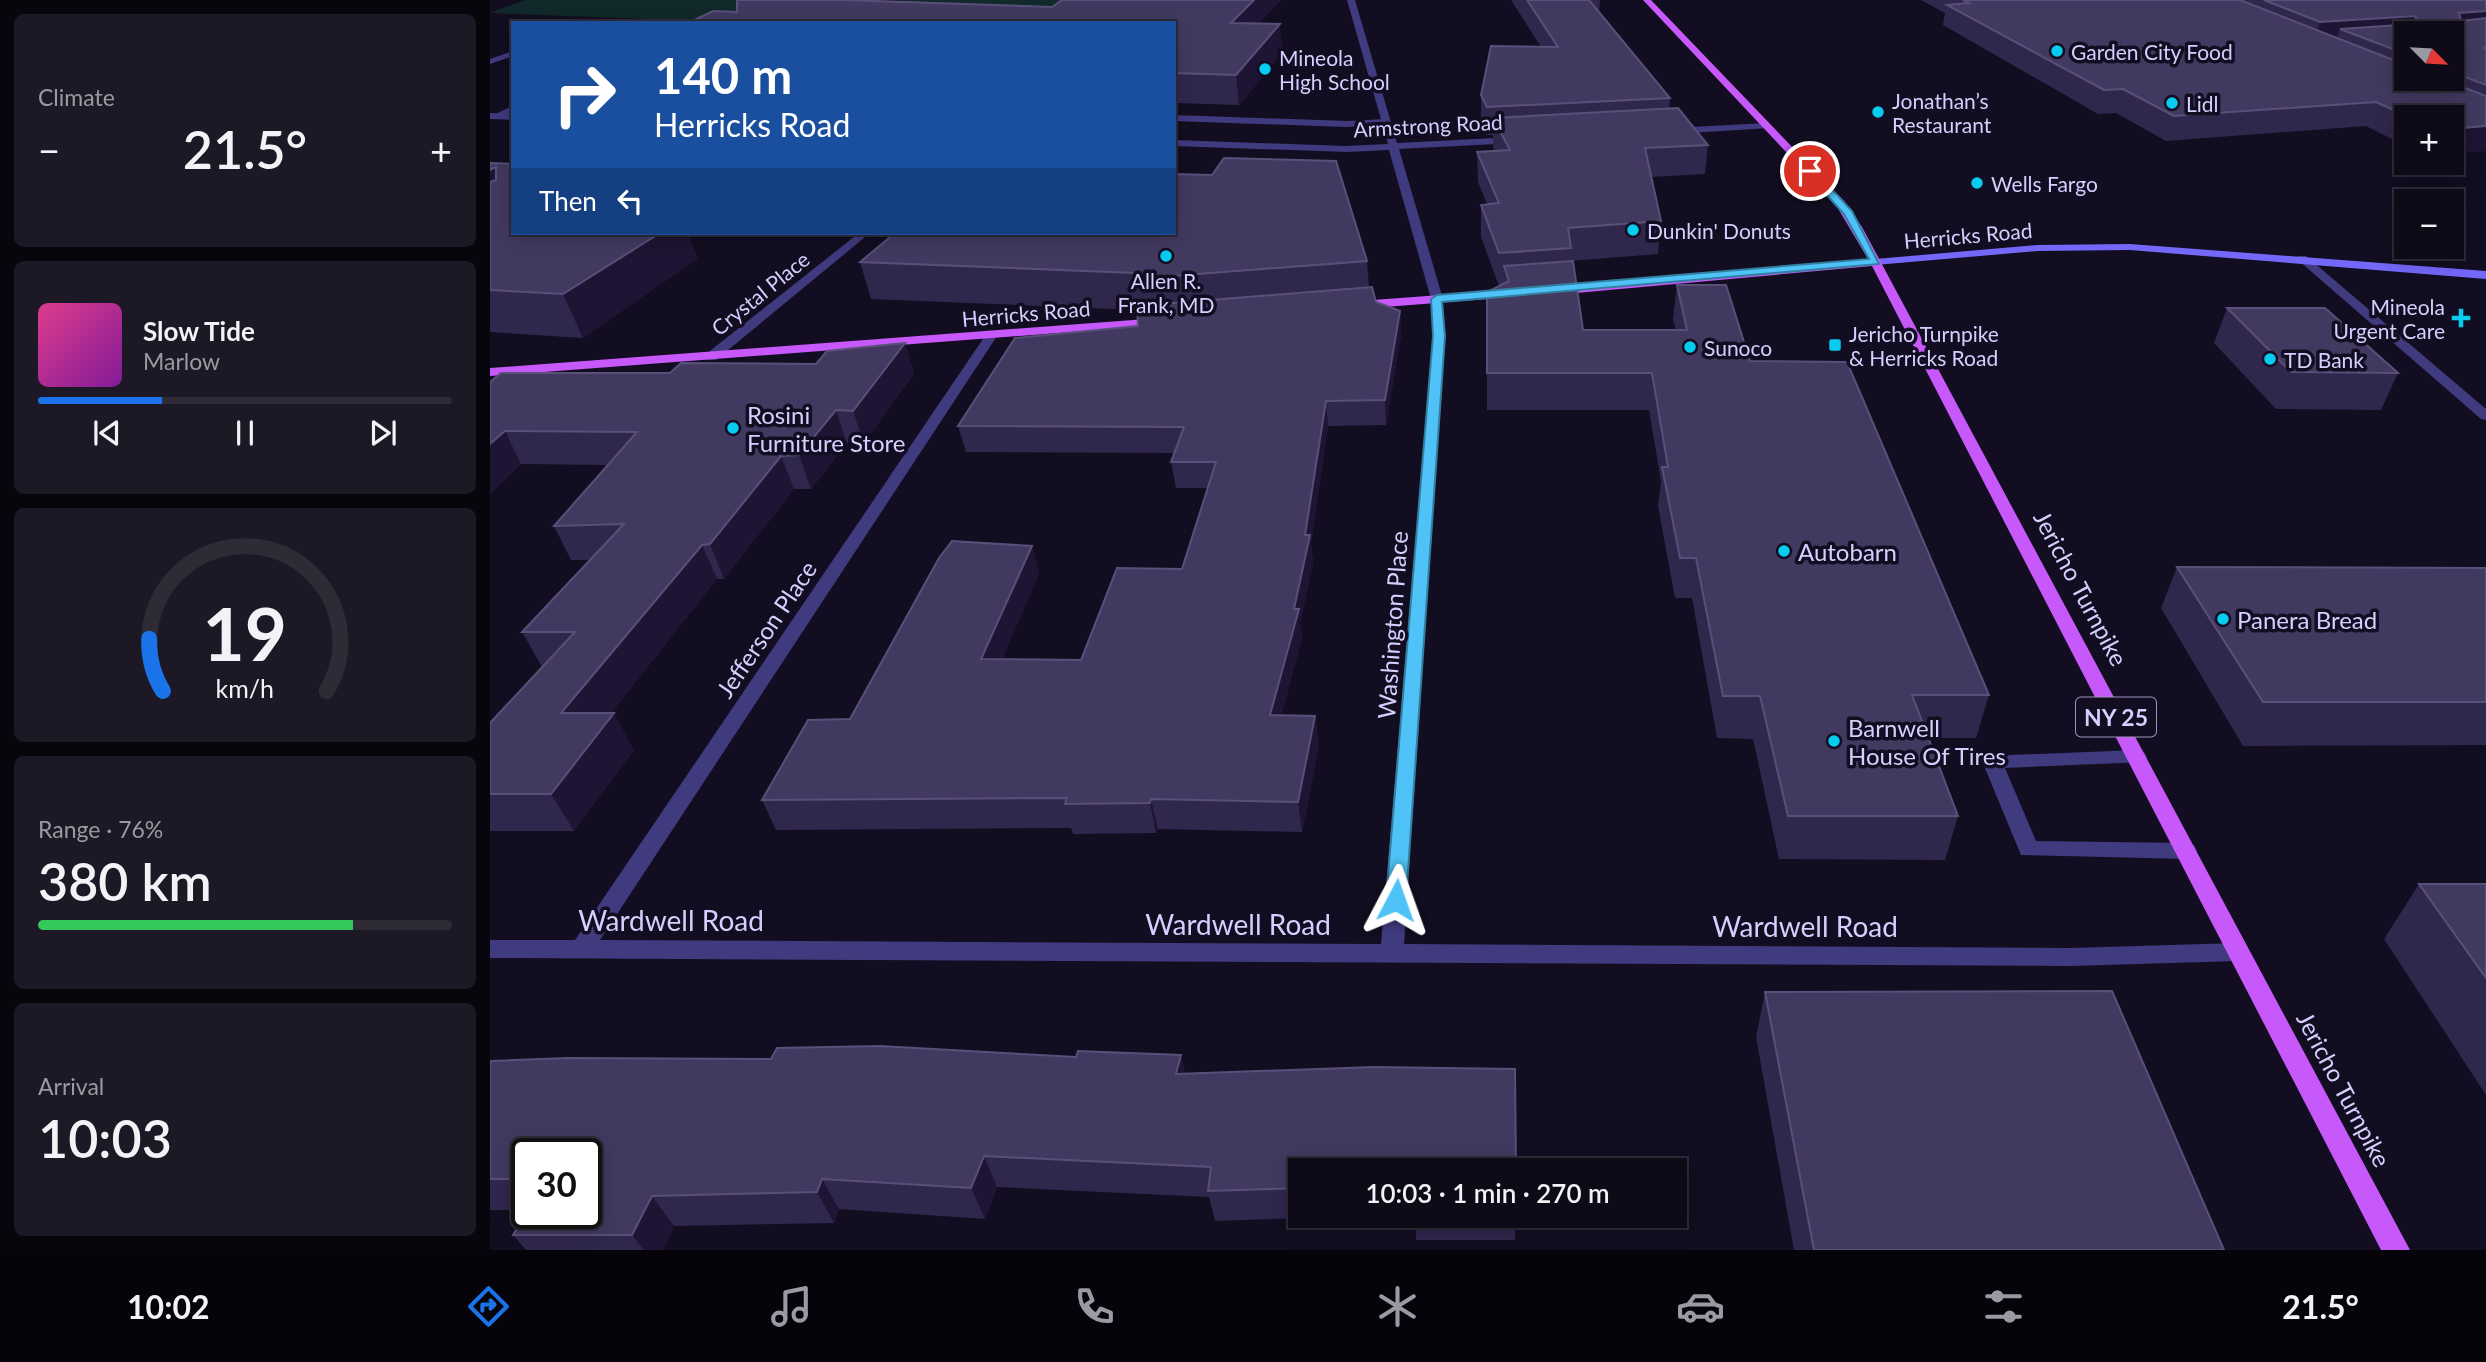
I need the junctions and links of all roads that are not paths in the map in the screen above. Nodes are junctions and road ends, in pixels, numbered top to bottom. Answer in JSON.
{"nodes":[{"id":1,"x":1351,"y":0,"type":"edge"},
{"id":2,"x":1647,"y":0,"type":"edge"},
{"id":3,"x":511,"y":54,"type":"edge"},
{"id":4,"x":490,"y":62,"type":"edge"},
{"id":5,"x":511,"y":110,"type":"edge"},
{"id":6,"x":493,"y":116,"type":"edge"},
{"id":7,"x":511,"y":117,"type":"edge"},
{"id":8,"x":1176,"y":118,"type":"edge"},
{"id":9,"x":1385,"y":122,"type":"junction"},
{"id":10,"x":1767,"y":126,"type":"junction"},
{"id":11,"x":1657,"y":132,"type":"edge"},
{"id":12,"x":1533,"y":139,"type":"edge"},
{"id":13,"x":1176,"y":143,"type":"edge"},
{"id":14,"x":1392,"y":147,"type":"junction"},
{"id":15,"x":863,"y":235,"type":"edge"},
{"id":16,"x":2302,"y":258,"type":"junction"},
{"id":17,"x":1875,"y":262,"type":"junction"},
{"id":18,"x":2486,"y":275,"type":"edge"},
{"id":19,"x":1541,"y":292,"type":"edge"},
{"id":20,"x":1527,"y":293,"type":"edge"},
{"id":21,"x":1437,"y":299,"type":"junction"},
{"id":22,"x":1342,"y":307,"type":"edge"},
{"id":23,"x":1168,"y":321,"type":"edge"},
{"id":24,"x":991,"y":336,"type":"junction"},
{"id":25,"x":711,"y":357,"type":"junction"},
{"id":26,"x":491,"y":373,"type":"edge"},
{"id":27,"x":2486,"y":416,"type":"edge"},
{"id":28,"x":2137,"y":757,"type":"junction"},
{"id":29,"x":2186,"y":851,"type":"junction"},
{"id":30,"x":490,"y":949,"type":"edge"},
{"id":31,"x":582,"y":949,"type":"junction"},
{"id":32,"x":2238,"y":952,"type":"junction"},
{"id":33,"x":1392,"y":954,"type":"junction"},
{"id":34,"x":2396,"y":1250,"type":"edge"}],
"edges":[{"from":1,"to":9,"type":"street","name":"Washington Place"},
{"from":2,"to":10,"type":"main road","name":"Jericho Turnpike","number":"NY 25"},
{"from":3,"to":4,"type":"street"},
{"from":5,"to":6,"type":"street"},
{"from":6,"to":7,"type":"street"},
{"from":8,"to":9,"type":"street"},
{"from":9,"to":14,"type":"street","name":"Washington Place"},
{"from":10,"to":11,"type":"street"},
{"from":10,"to":17,"type":"main road","name":"Jericho Turnpike","number":"NY 25"},
{"from":12,"to":14,"type":"street","name":"Armstrong Road"},
{"from":13,"to":14,"type":"street","name":"Armstrong Road"},
{"from":14,"to":21,"type":"street","name":"Washington Place"},
{"from":15,"to":25,"type":"street","name":"Crystal Place"},
{"from":16,"to":17,"type":"main road","name":"Herricks Road"},
{"from":16,"to":18,"type":"main road","name":"Herricks Road"},
{"from":16,"to":27,"type":"street"},
{"from":17,"to":19,"type":"main road","name":"Herricks Road"},
{"from":17,"to":28,"type":"main road","name":"Jericho Turnpike","number":"NY 25"},
{"from":20,"to":21,"type":"main road"},
{"from":21,"to":22,"type":"main road"},
{"from":21,"to":33,"type":"street","name":"Washington Place"},
{"from":23,"to":24,"type":"main road","name":"Herricks Road"},
{"from":24,"to":25,"type":"main road","name":"Herricks Road"},
{"from":24,"to":31,"type":"street","name":"Jefferson Place"},
{"from":25,"to":26,"type":"main road","name":"Herricks Road"},
{"from":28,"to":29,"type":"main road","name":"Jericho Turnpike","number":"NY 25"},
{"from":28,"to":29,"type":"street"},
{"from":29,"to":32,"type":"main road","name":"Jericho Turnpike","number":"NY 25"},
{"from":30,"to":31,"type":"street","name":"Wardwell Road"},
{"from":31,"to":33,"type":"street","name":"Wardwell Road"},
{"from":32,"to":33,"type":"street","name":"Wardwell Road"},
{"from":32,"to":34,"type":"main road","name":"Jericho Turnpike","number":"NY 25"}]}
